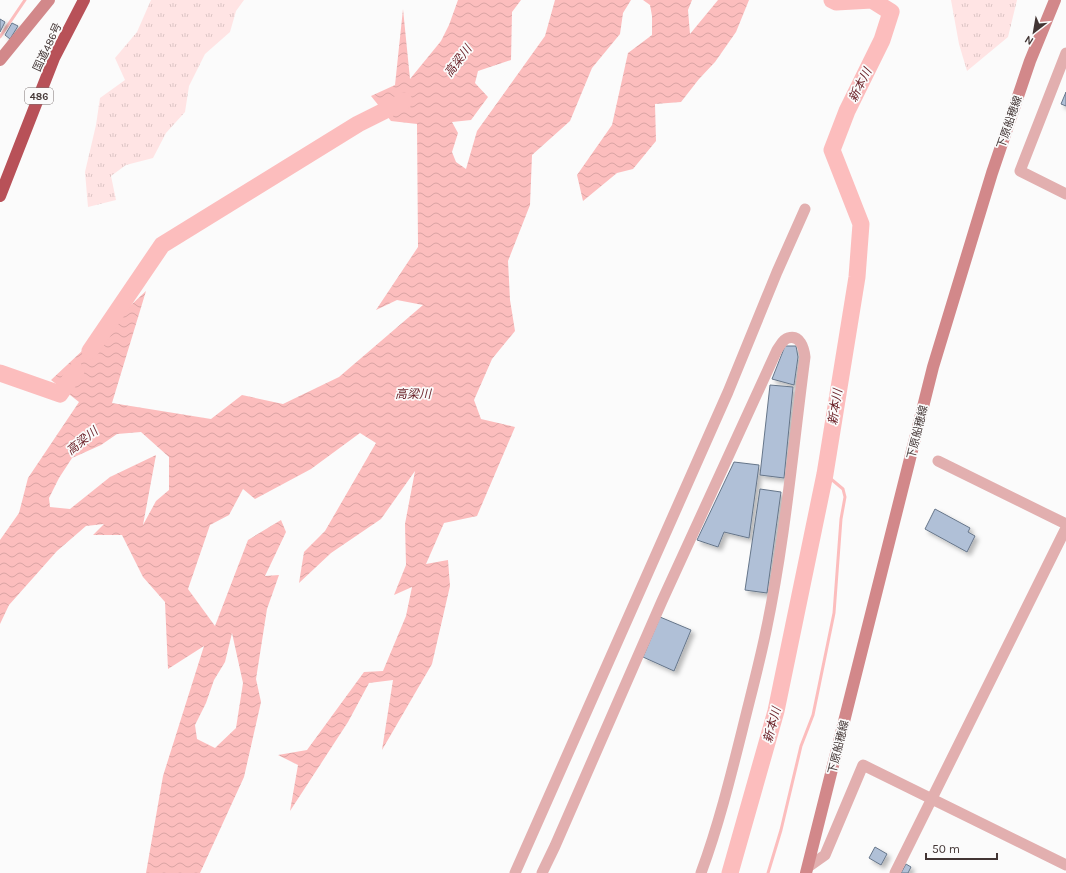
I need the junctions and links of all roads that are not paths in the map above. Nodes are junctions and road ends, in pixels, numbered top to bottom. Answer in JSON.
{"nodes":[{"id":1,"x":49,"y":0,"type":"edge"},
{"id":2,"x":84,"y":0,"type":"edge"},
{"id":3,"x":1055,"y":0,"type":"edge"},
{"id":4,"x":1066,"y":53,"type":"edge"},
{"id":5,"x":0,"y":60,"type":"edge"},
{"id":6,"x":1066,"y":194,"type":"edge"},
{"id":7,"x":0,"y":196,"type":"edge"},
{"id":8,"x":805,"y":209,"type":"dead end"},
{"id":9,"x":938,"y":461,"type":"dead end"},
{"id":10,"x":1065,"y":524,"type":"edge"},
{"id":11,"x":931,"y":799,"type":"junction"},
{"id":12,"x":1066,"y":865,"type":"edge"},
{"id":13,"x":807,"y":870,"type":"edge"},
{"id":14,"x":514,"y":873,"type":"edge"},
{"id":15,"x":542,"y":873,"type":"edge"},
{"id":16,"x":700,"y":873,"type":"edge"},
{"id":17,"x":895,"y":873,"type":"edge"}],
"edges":[{"from":1,"to":5,"type":"main road"},
{"from":2,"to":7,"type":"highway","name":"国道486号","number":"486"},
{"from":3,"to":13,"type":"main road","name":"下原船穂線"},
{"from":4,"to":6,"type":"street"},
{"from":8,"to":14,"type":"street"},
{"from":9,"to":10,"type":"street"},
{"from":10,"to":11,"type":"street"},
{"from":11,"to":12,"type":"street"},
{"from":11,"to":13,"type":"street"},
{"from":11,"to":17,"type":"street"},
{"from":15,"to":16,"type":"street"}]}
